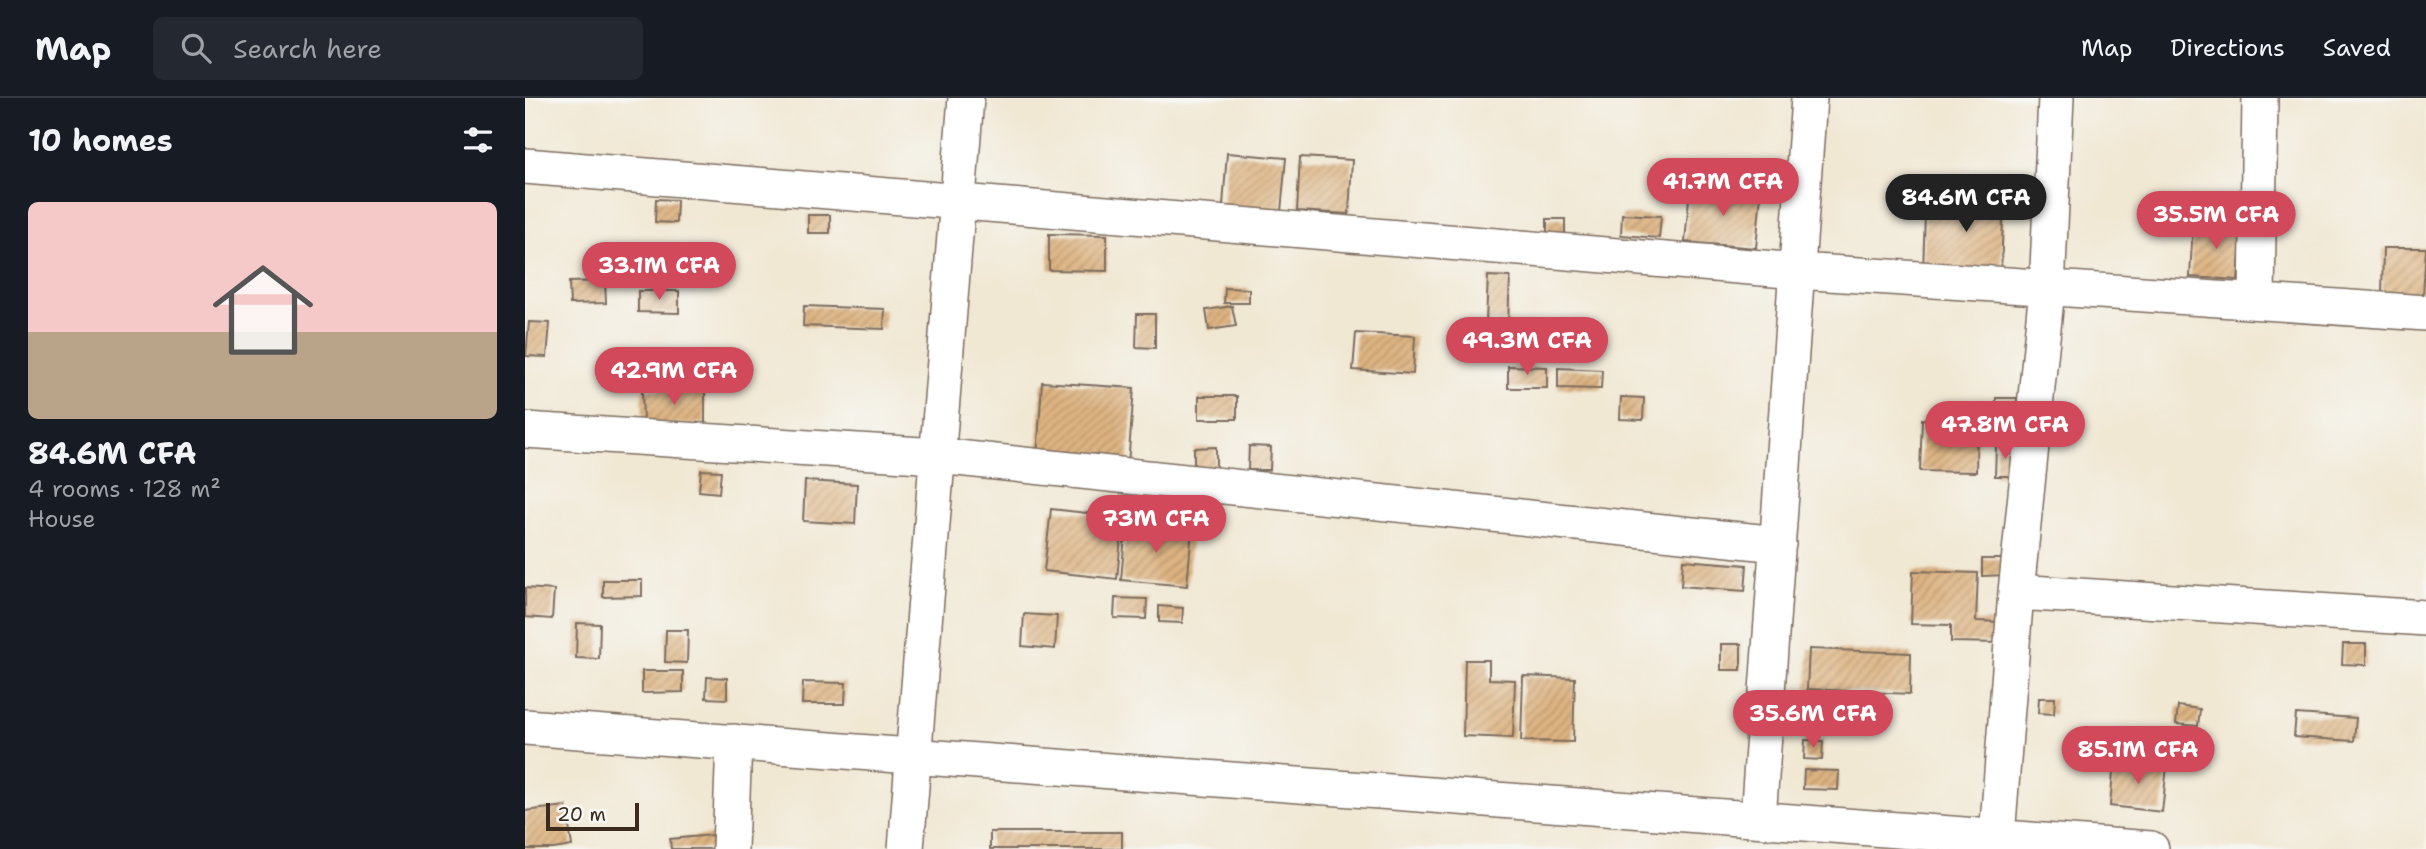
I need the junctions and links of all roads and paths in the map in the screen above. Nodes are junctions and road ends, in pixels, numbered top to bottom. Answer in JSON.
{"nodes":[{"id":1,"x":966,"y":98,"type":"edge"},
{"id":2,"x":1809,"y":98,"type":"edge"},
{"id":3,"x":2056,"y":98,"type":"edge"},
{"id":4,"x":2260,"y":98,"type":"edge"},
{"id":5,"x":525,"y":166,"type":"edge"},
{"id":6,"x":958,"y":202,"type":"junction"},
{"id":7,"x":1798,"y":271,"type":"junction"},
{"id":8,"x":2047,"y":289,"type":"junction"},
{"id":9,"x":2257,"y":300,"type":"junction"},
{"id":10,"x":2426,"y":313,"type":"edge"},
{"id":11,"x":525,"y":430,"type":"edge"},
{"id":12,"x":938,"y":456,"type":"junction"},
{"id":13,"x":1778,"y":544,"type":"junction"},
{"id":14,"x":2016,"y":592,"type":"junction"},
{"id":15,"x":2426,"y":618,"type":"edge"},
{"id":16,"x":525,"y":726,"type":"edge"},
{"id":17,"x":734,"y":742,"type":"junction"},
{"id":18,"x":914,"y":756,"type":"junction"},
{"id":19,"x":1758,"y":819,"type":"junction"},
{"id":20,"x":1997,"y":837,"type":"junction"},
{"id":21,"x":730,"y":849,"type":"edge"},
{"id":22,"x":906,"y":849,"type":"edge"},
{"id":23,"x":2151,"y":849,"type":"edge"}],
"edges":[{"from":1,"to":6,"type":"street"},
{"from":2,"to":7,"type":"street"},
{"from":3,"to":8,"type":"street"},
{"from":4,"to":9,"type":"street"},
{"from":5,"to":6,"type":"street"},
{"from":6,"to":7,"type":"street"},
{"from":6,"to":12,"type":"street"},
{"from":7,"to":8,"type":"street"},
{"from":7,"to":13,"type":"street"},
{"from":8,"to":9,"type":"street"},
{"from":8,"to":14,"type":"street"},
{"from":9,"to":10,"type":"street"},
{"from":11,"to":12,"type":"street"},
{"from":12,"to":13,"type":"street"},
{"from":12,"to":18,"type":"street"},
{"from":13,"to":19,"type":"street"},
{"from":14,"to":15,"type":"street"},
{"from":14,"to":20,"type":"street"},
{"from":16,"to":17,"type":"street"},
{"from":17,"to":18,"type":"street"},
{"from":17,"to":21,"type":"street"},
{"from":18,"to":19,"type":"street"},
{"from":18,"to":22,"type":"street"},
{"from":19,"to":20,"type":"street"},
{"from":20,"to":23,"type":"street"}]}
